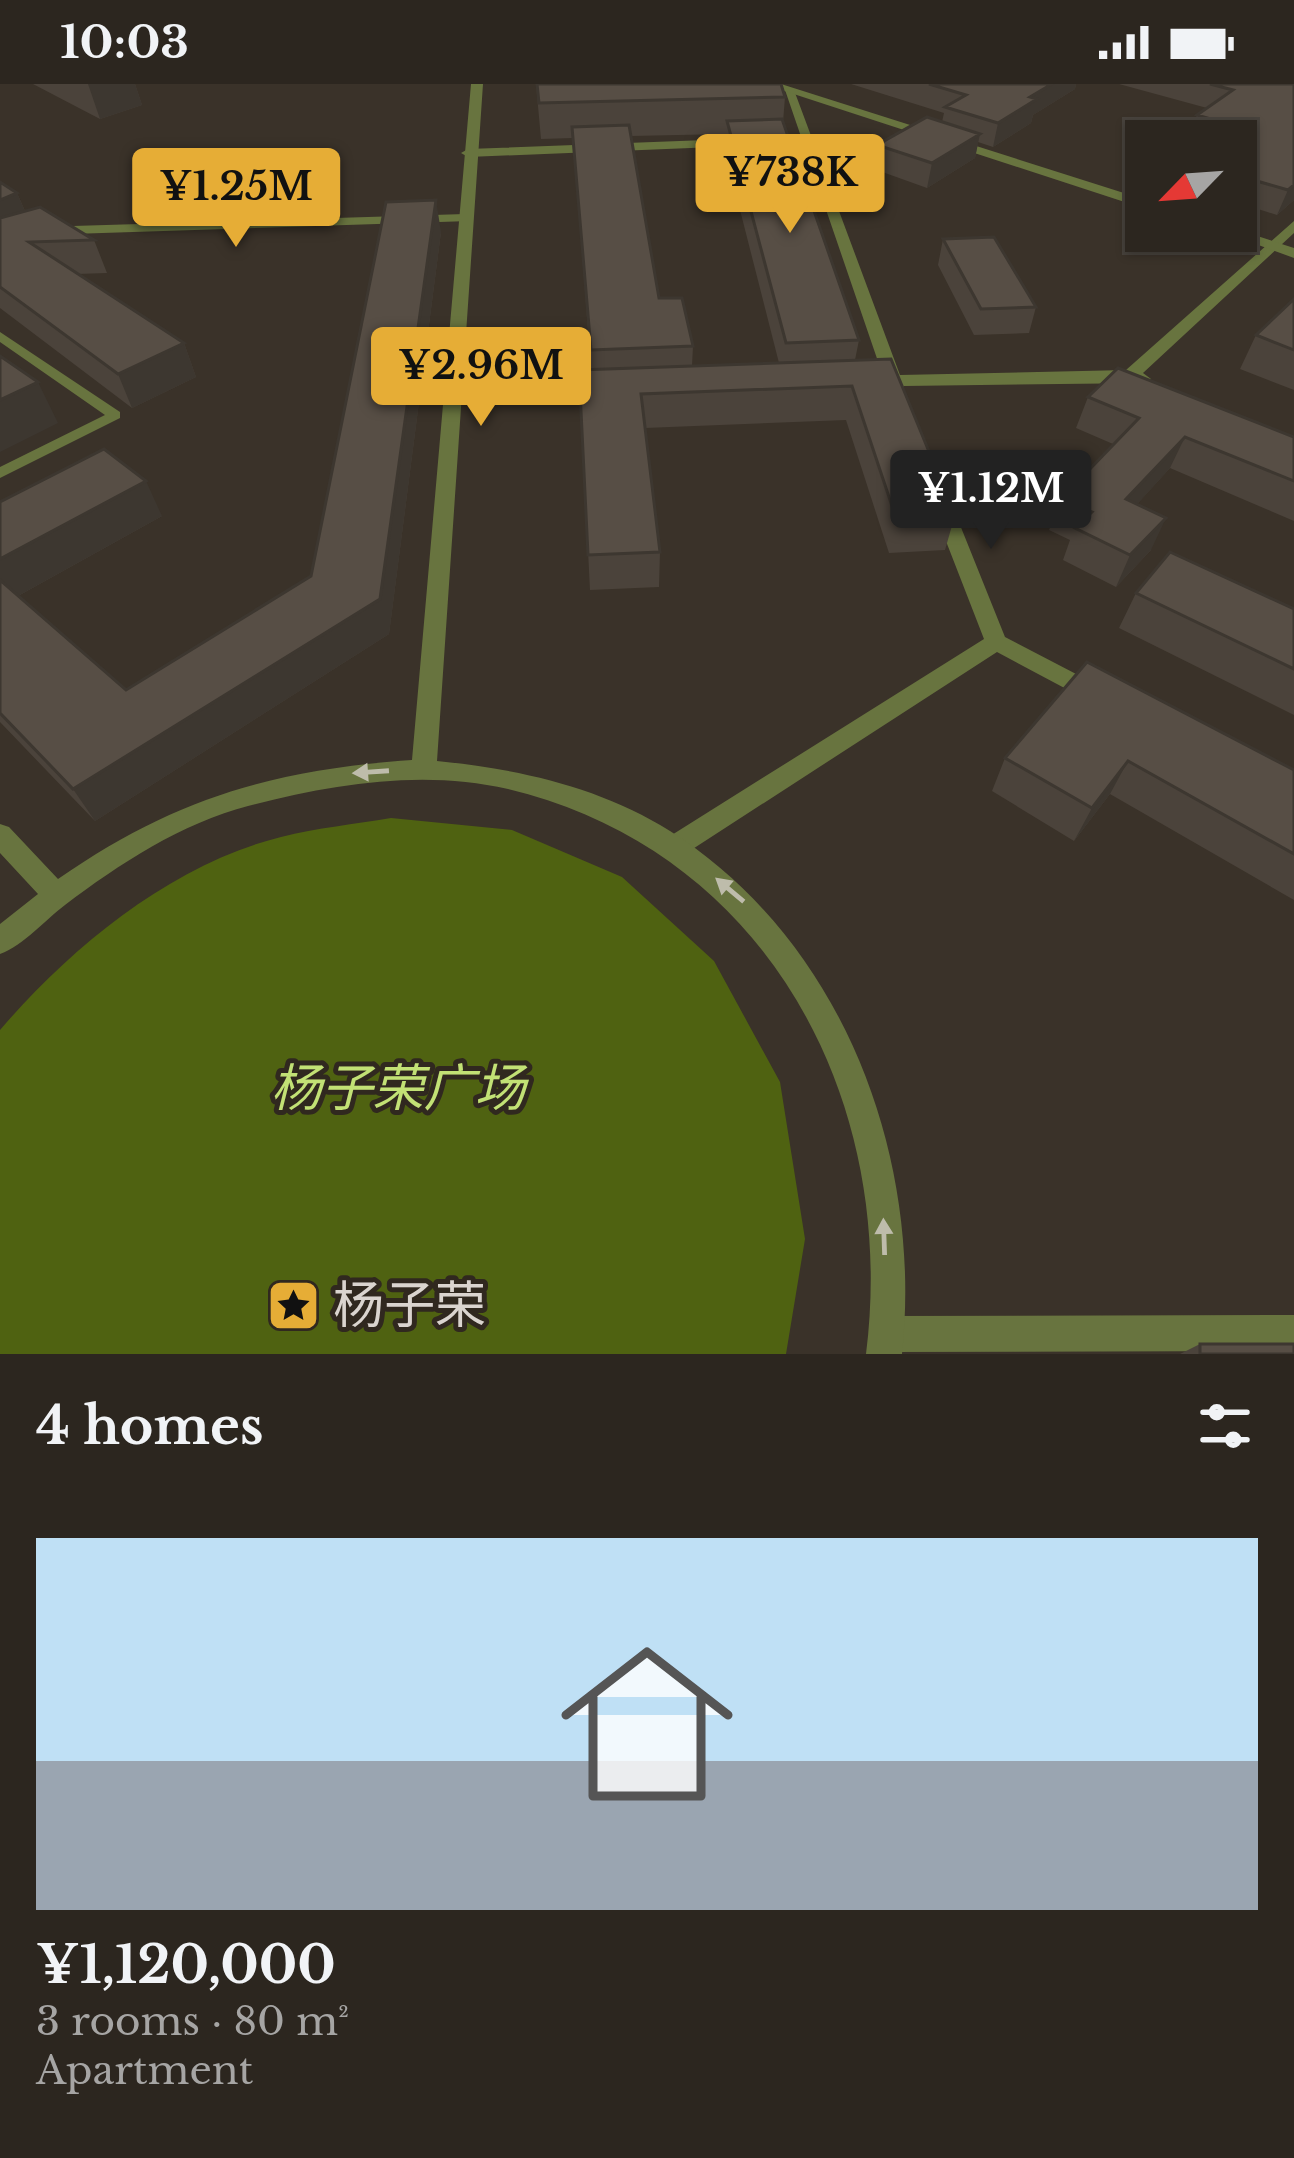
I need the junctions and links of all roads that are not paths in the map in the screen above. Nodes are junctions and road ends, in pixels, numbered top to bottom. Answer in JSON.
{"nodes":[{"id":1,"x":477,"y":84,"type":"edge"},
{"id":2,"x":778,"y":87,"type":"edge"},
{"id":3,"x":806,"y":140,"type":"junction"},
{"id":4,"x":468,"y":153,"type":"junction"},
{"id":5,"x":1125,"y":198,"type":"edge"},
{"id":6,"x":465,"y":218,"type":"junction"},
{"id":7,"x":1294,"y":226,"type":"edge"},
{"id":8,"x":1257,"y":240,"type":"edge"},
{"id":9,"x":1272,"y":245,"type":"junction"},
{"id":10,"x":0,"y":246,"type":"edge"},
{"id":11,"x":1294,"y":253,"type":"edge"},
{"id":12,"x":0,"y":336,"type":"edge"},
{"id":13,"x":1131,"y":375,"type":"junction"},
{"id":14,"x":893,"y":381,"type":"junction"},
{"id":15,"x":847,"y":383,"type":"edge"},
{"id":16,"x":640,"y":392,"type":"edge"},
{"id":17,"x":1172,"y":392,"type":"edge"},
{"id":18,"x":456,"y":399,"type":"junction"},
{"id":19,"x":902,"y":403,"type":"edge"},
{"id":20,"x":928,"y":468,"type":"edge"},
{"id":21,"x":0,"y":473,"type":"edge"},
{"id":22,"x":997,"y":642,"type":"junction"},
{"id":23,"x":1115,"y":705,"type":"edge"},
{"id":24,"x":424,"y":768,"type":"junction"},
{"id":25,"x":0,"y":836,"type":"edge"},
{"id":26,"x":676,"y":846,"type":"junction"},
{"id":27,"x":55,"y":894,"type":"junction"},
{"id":28,"x":0,"y":941,"type":"edge"},
{"id":29,"x":1294,"y":1333,"type":"edge"},
{"id":30,"x":885,"y":1344,"type":"edge"}],
"edges":[{"from":1,"to":4,"type":"street"},
{"from":2,"to":3,"type":"street"},
{"from":2,"to":5,"type":"street"},
{"from":3,"to":4,"type":"street"},
{"from":3,"to":14,"type":"street"},
{"from":4,"to":6,"type":"street"},
{"from":6,"to":10,"type":"street"},
{"from":6,"to":18,"type":"street"},
{"from":7,"to":9,"type":"street"},
{"from":8,"to":9,"type":"street"},
{"from":9,"to":11,"type":"street"},
{"from":9,"to":13,"type":"street"},
{"from":12,"to":21,"type":"lane"},
{"from":13,"to":14,"type":"street"},
{"from":13,"to":17,"type":"street"},
{"from":14,"to":15,"type":"street"},
{"from":14,"to":19,"type":"street"},
{"from":16,"to":18,"type":"street"},
{"from":18,"to":24,"type":"street"},
{"from":20,"to":22,"type":"street"},
{"from":22,"to":23,"type":"street"},
{"from":22,"to":26,"type":"street"},
{"from":24,"to":26,"type":"street"},
{"from":24,"to":27,"type":"street","one_way":true},
{"from":25,"to":27,"type":"street"},
{"from":30,"to":26,"type":"street","one_way":true},
{"from":27,"to":28,"type":"street"},
{"from":29,"to":30,"type":"street"}]}
